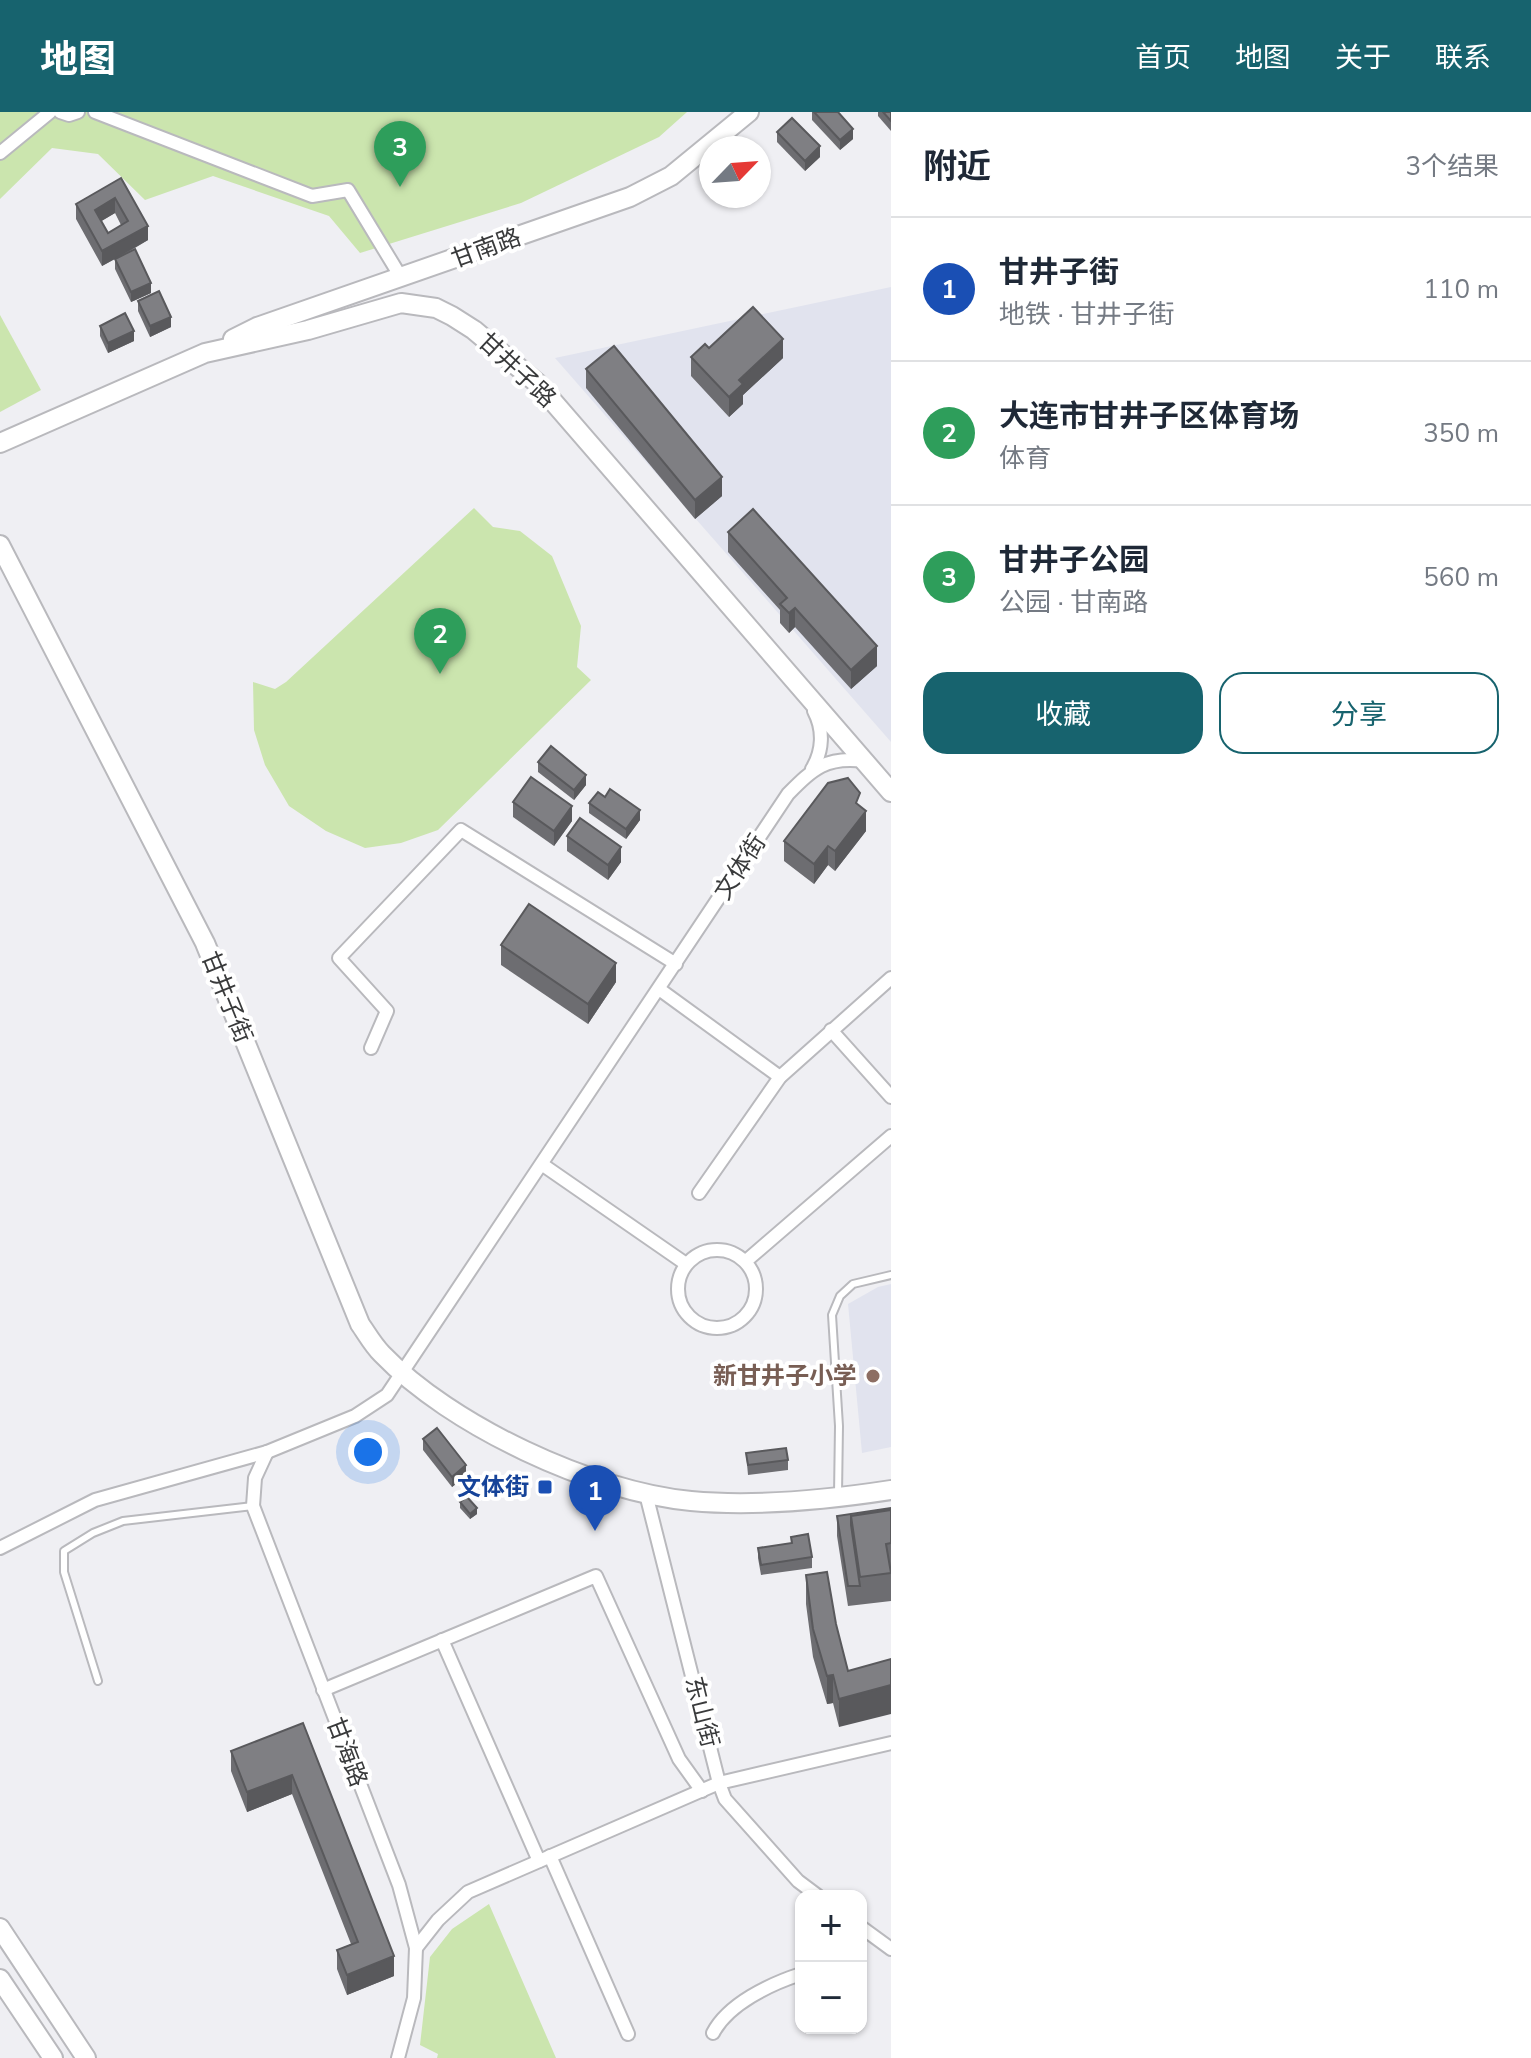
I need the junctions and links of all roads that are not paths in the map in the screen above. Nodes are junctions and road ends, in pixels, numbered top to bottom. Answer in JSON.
{"nodes":[{"id":1,"x":50,"y":112,"type":"edge"},
{"id":2,"x":60,"y":112,"type":"edge"},
{"id":3,"x":78,"y":112,"type":"edge"},
{"id":4,"x":95,"y":112,"type":"edge"},
{"id":5,"x":749,"y":112,"type":"edge"},
{"id":6,"x":0,"y":153,"type":"edge"},
{"id":7,"x":402,"y":279,"type":"junction"},
{"id":8,"x":205,"y":353,"type":"junction"},
{"id":9,"x":0,"y":443,"type":"edge"},
{"id":10,"x":0,"y":545,"type":"edge"},
{"id":11,"x":6,"y":572,"type":"edge"},
{"id":12,"x":806,"y":694,"type":"junction"},
{"id":13,"x":864,"y":761,"type":"junction"},
{"id":14,"x":812,"y":771,"type":"junction"},
{"id":15,"x":891,"y":792,"type":"edge"},
{"id":16,"x":676,"y":964,"type":"junction"},
{"id":17,"x":891,"y":978,"type":"edge"},
{"id":18,"x":659,"y":989,"type":"junction"},
{"id":19,"x":831,"y":1030,"type":"junction"},
{"id":20,"x":371,"y":1048,"type":"dead end"},
{"id":21,"x":780,"y":1077,"type":"junction"},
{"id":22,"x":891,"y":1097,"type":"edge"},
{"id":23,"x":891,"y":1136,"type":"edge"},
{"id":24,"x":543,"y":1165,"type":"junction"},
{"id":25,"x":699,"y":1193,"type":"dead end"},
{"id":26,"x":746,"y":1261,"type":"junction"},
{"id":27,"x":686,"y":1264,"type":"junction"},
{"id":28,"x":891,"y":1275,"type":"edge"},
{"id":29,"x":401,"y":1371,"type":"junction"},
{"id":30,"x":267,"y":1452,"type":"junction"},
{"id":31,"x":891,"y":1490,"type":"edge"},
{"id":32,"x":646,"y":1494,"type":"junction"},
{"id":33,"x":838,"y":1498,"type":"junction"},
{"id":34,"x":253,"y":1506,"type":"junction"},
{"id":35,"x":0,"y":1548,"type":"edge"},
{"id":36,"x":442,"y":1640,"type":"junction"},
{"id":37,"x":98,"y":1681,"type":"dead end"},
{"id":38,"x":323,"y":1690,"type":"junction"},
{"id":39,"x":891,"y":1743,"type":"edge"},
{"id":40,"x":719,"y":1783,"type":"junction"},
{"id":41,"x":702,"y":1791,"type":"junction"},
{"id":42,"x":544,"y":1859,"type":"junction"},
{"id":43,"x":810,"y":1890,"type":"edge"},
{"id":44,"x":0,"y":1928,"type":"edge"},
{"id":45,"x":867,"y":1931,"type":"edge"},
{"id":46,"x":416,"y":1948,"type":"junction"},
{"id":47,"x":891,"y":1949,"type":"edge"},
{"id":48,"x":795,"y":1976,"type":"edge"},
{"id":49,"x":0,"y":1979,"type":"edge"},
{"id":50,"x":713,"y":2033,"type":"dead end"},
{"id":51,"x":628,"y":2034,"type":"dead end"},
{"id":52,"x":53,"y":2058,"type":"edge"},
{"id":53,"x":86,"y":2058,"type":"edge"},
{"id":54,"x":398,"y":2058,"type":"edge"}],
"edges":[{"from":1,"to":6,"type":"street"},
{"from":2,"to":3,"type":"street"},
{"from":4,"to":7,"type":"street"},
{"from":5,"to":7,"type":"street","name":"甘南路"},
{"from":7,"to":8,"type":"street","name":"甘南路"},
{"from":8,"to":9,"type":"street","name":"甘井子路"},
{"from":8,"to":12,"type":"street","name":"甘井子路"},
{"from":10,"to":11,"type":"street","name":"甘井子街"},
{"from":11,"to":29,"type":"street","name":"甘井子街"},
{"from":12,"to":13,"type":"street","name":"甘井子路"},
{"from":12,"to":14,"type":"street"},
{"from":13,"to":14,"type":"street","name":"文体街"},
{"from":13,"to":15,"type":"street","name":"甘井子路"},
{"from":14,"to":16,"type":"street","name":"文体街"},
{"from":16,"to":18,"type":"street","name":"文体街"},
{"from":16,"to":20,"type":"street"},
{"from":17,"to":19,"type":"street"},
{"from":18,"to":21,"type":"street"},
{"from":18,"to":24,"type":"street","name":"文体街"},
{"from":19,"to":21,"type":"street"},
{"from":19,"to":22,"type":"street"},
{"from":21,"to":25,"type":"street"},
{"from":23,"to":26,"type":"street"},
{"from":24,"to":27,"type":"street"},
{"from":24,"to":29,"type":"street","name":"文体街"},
{"from":26,"to":27,"type":"street"},
{"from":26,"to":27,"type":"street"},
{"from":28,"to":33,"type":"lane"},
{"from":29,"to":30,"type":"street","name":"文体街"},
{"from":29,"to":32,"type":"street","name":"甘井子街"},
{"from":30,"to":34,"type":"street"},
{"from":30,"to":35,"type":"street","name":"文体街"},
{"from":31,"to":33,"type":"street","name":"甘井子街"},
{"from":32,"to":33,"type":"street","name":"甘井子街"},
{"from":32,"to":40,"type":"street","name":"东山街"},
{"from":34,"to":37,"type":"lane"},
{"from":34,"to":38,"type":"street","name":"甘海路"},
{"from":36,"to":38,"type":"street"},
{"from":36,"to":41,"type":"street"},
{"from":36,"to":42,"type":"street"},
{"from":38,"to":46,"type":"street","name":"甘海路"},
{"from":39,"to":40,"type":"street"},
{"from":40,"to":41,"type":"street"},
{"from":40,"to":43,"type":"street","name":"东山街"},
{"from":41,"to":42,"type":"street"},
{"from":42,"to":46,"type":"street"},
{"from":42,"to":51,"type":"street"},
{"from":44,"to":53,"type":"street"},
{"from":45,"to":47,"type":"street"},
{"from":46,"to":54,"type":"street","name":"甘海路"},
{"from":48,"to":50,"type":"street"},
{"from":49,"to":52,"type":"street"}]}
